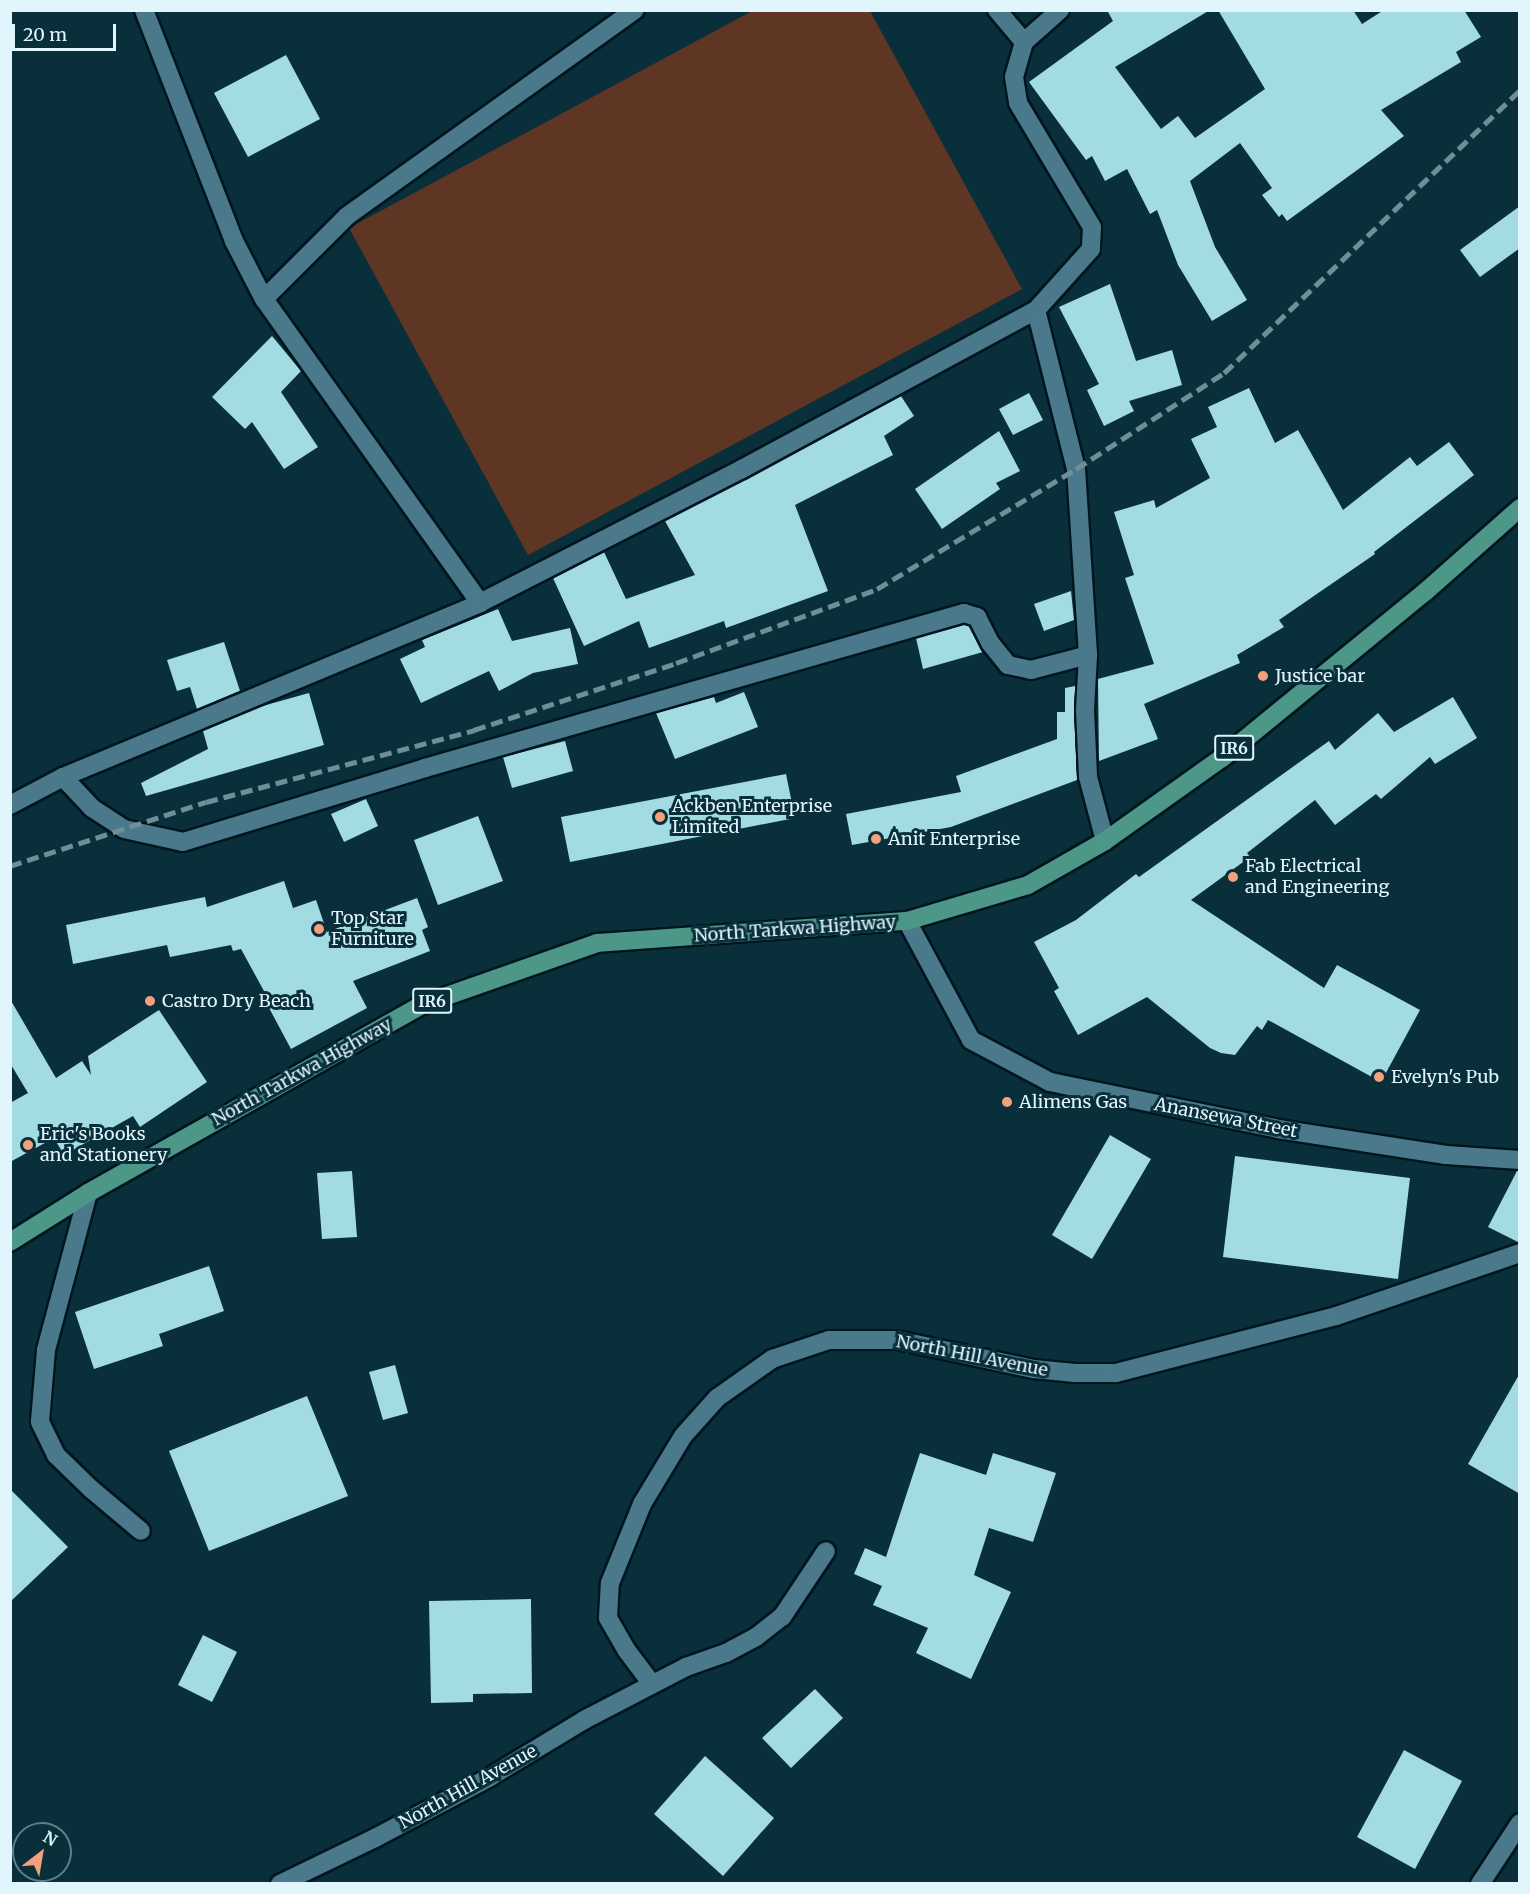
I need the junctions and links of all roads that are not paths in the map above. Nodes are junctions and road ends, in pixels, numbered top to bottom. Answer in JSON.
{"nodes":[{"id":1,"x":144,"y":10,"type":"edge"},
{"id":2,"x":635,"y":10,"type":"edge"},
{"id":3,"x":997,"y":10,"type":"edge"},
{"id":4,"x":1060,"y":10,"type":"edge"},
{"id":5,"x":1024,"y":42,"type":"junction"},
{"id":6,"x":264,"y":299,"type":"junction"},
{"id":7,"x":1036,"y":310,"type":"junction"},
{"id":8,"x":1520,"y":508,"type":"edge"},
{"id":9,"x":480,"y":603,"type":"junction"},
{"id":10,"x":1088,"y":655,"type":"junction"},
{"id":11,"x":63,"y":777,"type":"junction"},
{"id":12,"x":10,"y":805,"type":"edge"},
{"id":13,"x":1106,"y":841,"type":"junction"},
{"id":14,"x":907,"y":921,"type":"junction"},
{"id":15,"x":1520,"y":1160,"type":"edge"},
{"id":16,"x":88,"y":1193,"type":"junction"},
{"id":17,"x":10,"y":1242,"type":"edge"},
{"id":18,"x":1520,"y":1253,"type":"edge"},
{"id":19,"x":141,"y":1531,"type":"dead end"},
{"id":20,"x":826,"y":1551,"type":"dead end"},
{"id":21,"x":652,"y":1684,"type":"junction"},
{"id":22,"x":1520,"y":1823,"type":"edge"},
{"id":23,"x":280,"y":1884,"type":"edge"},
{"id":24,"x":1480,"y":1884,"type":"edge"}],
"edges":[{"from":1,"to":6,"type":"street"},
{"from":2,"to":6,"type":"street"},
{"from":3,"to":5,"type":"street"},
{"from":4,"to":5,"type":"street"},
{"from":5,"to":7,"type":"street"},
{"from":6,"to":9,"type":"street"},
{"from":7,"to":9,"type":"street"},
{"from":7,"to":10,"type":"street"},
{"from":8,"to":13,"type":"main road","name":"North Tarkwa Highway","number":"IR6"},
{"from":9,"to":11,"type":"street"},
{"from":10,"to":11,"type":"street"},
{"from":10,"to":13,"type":"street"},
{"from":11,"to":12,"type":"street"},
{"from":13,"to":14,"type":"main road","name":"North Tarkwa Highway","number":"IR6"},
{"from":14,"to":15,"type":"street","name":"Anansewa Street"},
{"from":14,"to":16,"type":"main road","name":"North Tarkwa Highway","number":"IR6"},
{"from":16,"to":17,"type":"main road","name":"North Tarkwa Highway","number":"IR6"},
{"from":16,"to":19,"type":"street"},
{"from":18,"to":21,"type":"street","name":"North Hill Avenue"},
{"from":20,"to":21,"type":"street","name":"North Hill Avenue"},
{"from":21,"to":23,"type":"street","name":"North Hill Avenue"},
{"from":22,"to":24,"type":"street"}]}
